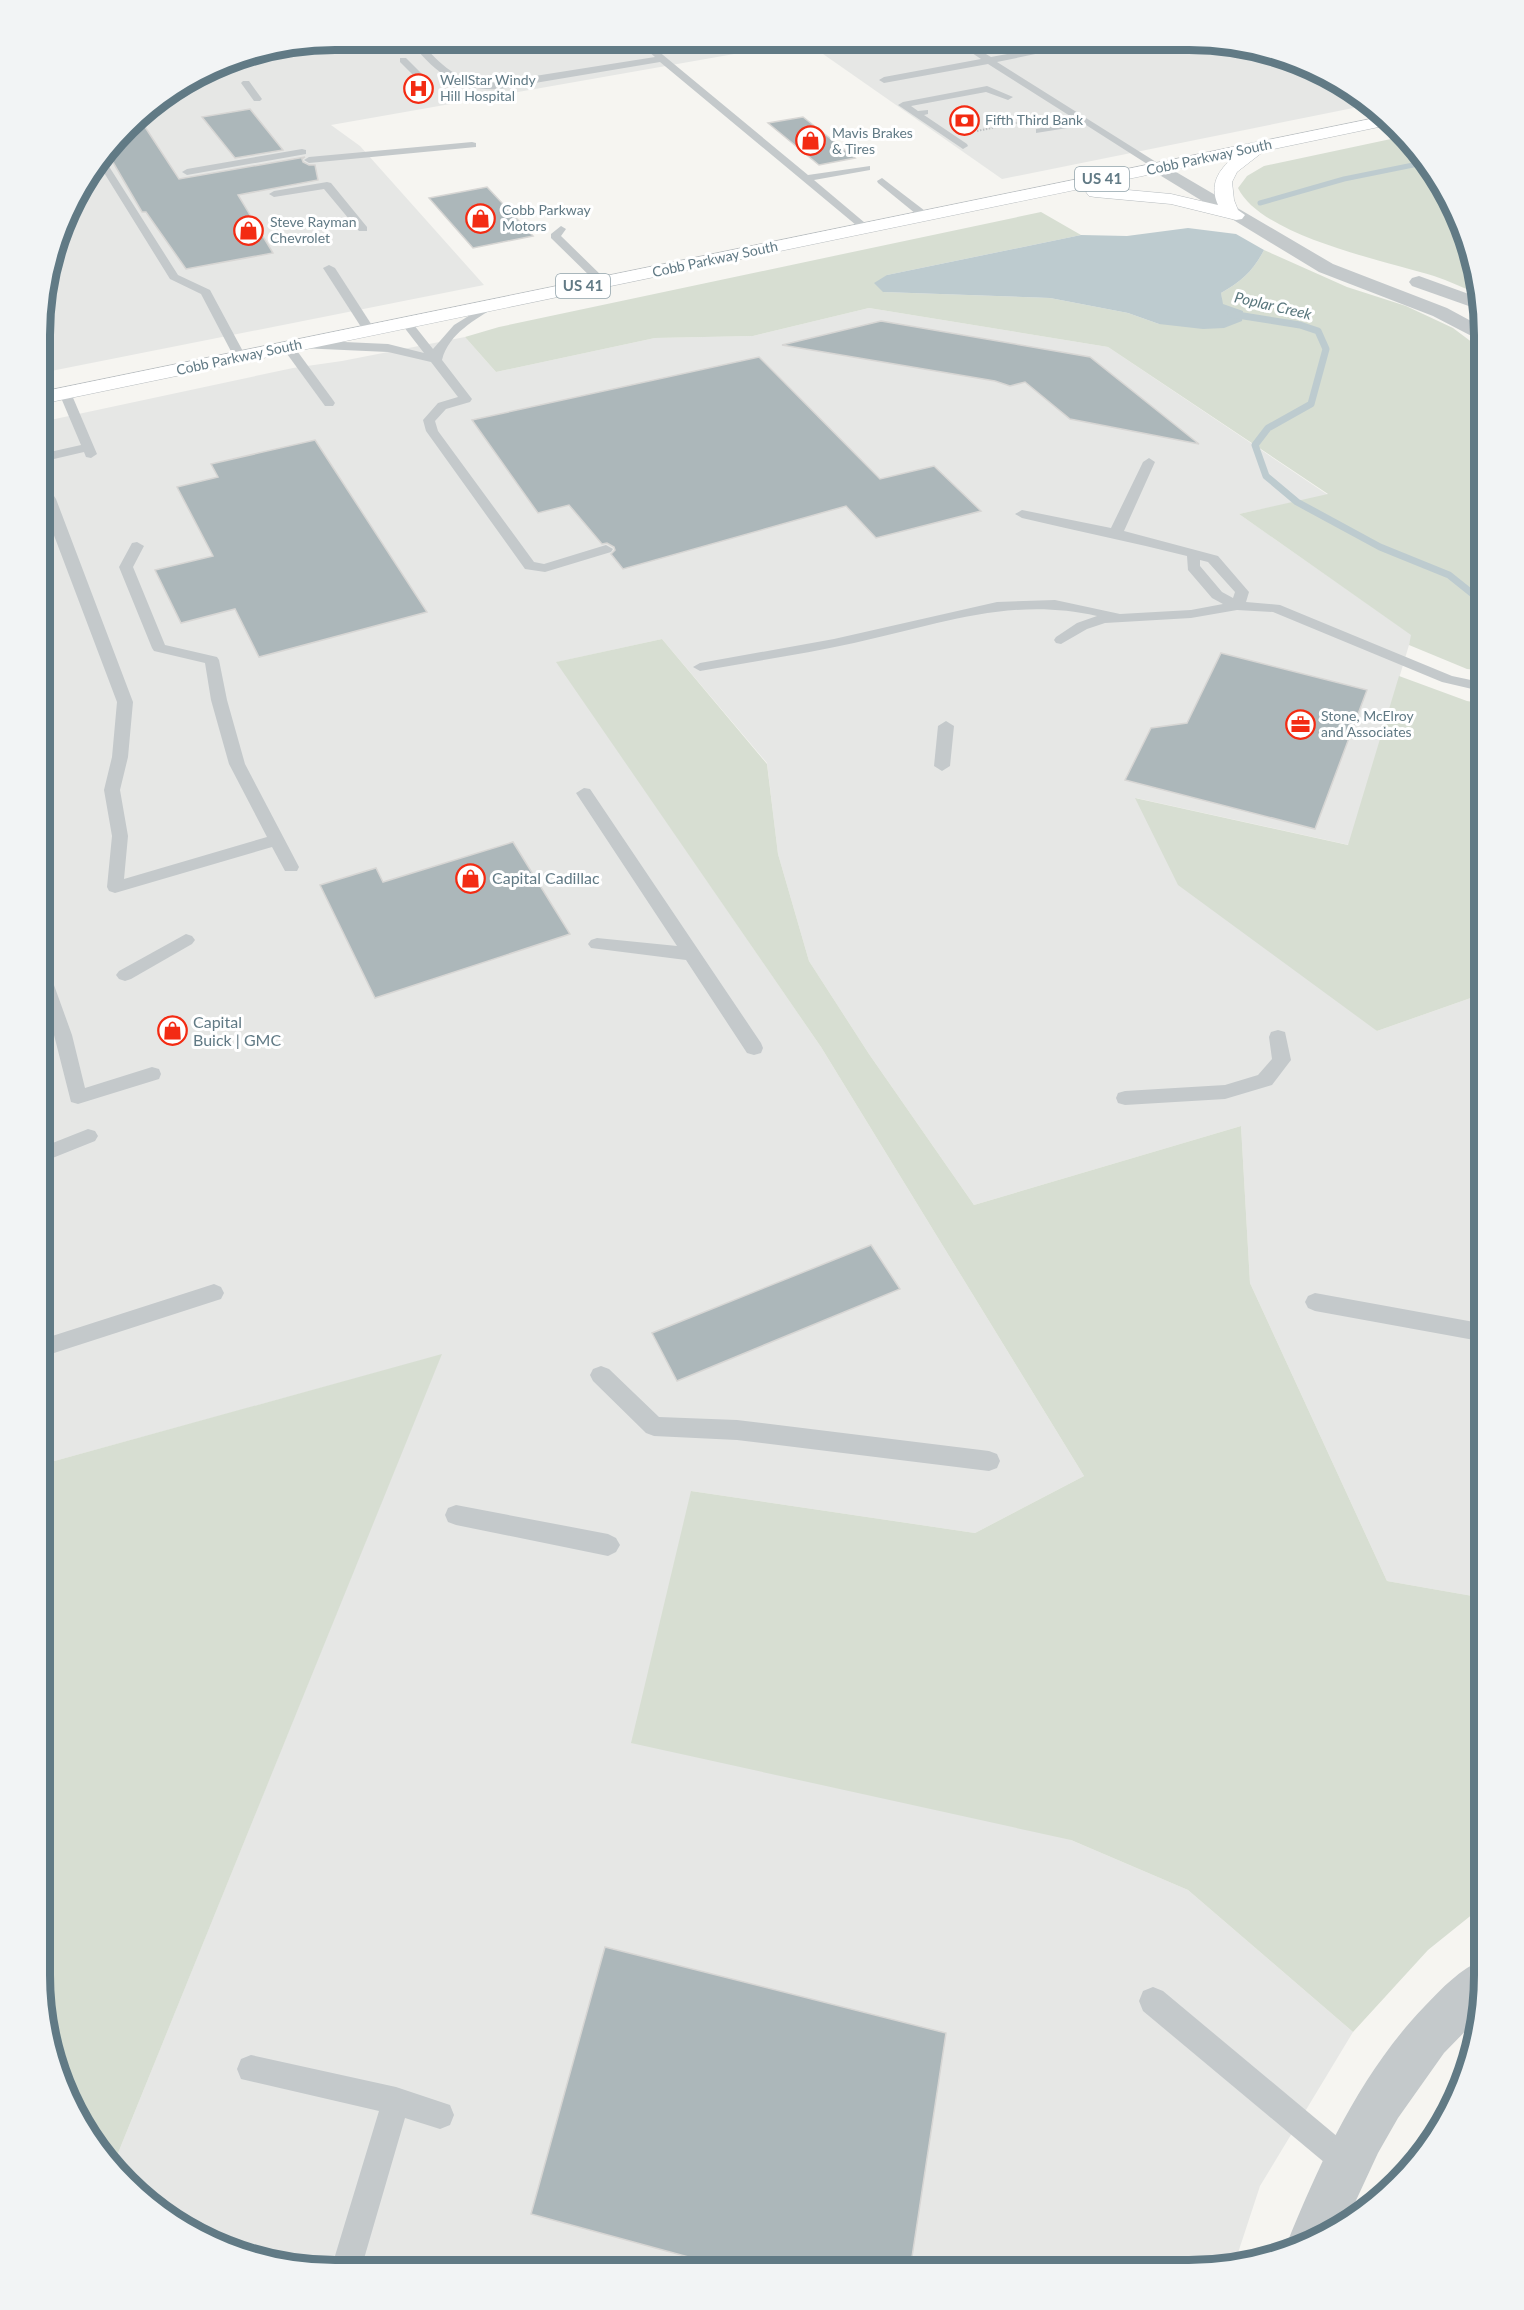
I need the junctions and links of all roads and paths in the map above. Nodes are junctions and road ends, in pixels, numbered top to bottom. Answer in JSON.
{"nodes":[{"id":1,"x":423,"y":50,"type":"edge"},
{"id":2,"x":652,"y":50,"type":"edge"},
{"id":3,"x":973,"y":50,"type":"edge"},
{"id":4,"x":1045,"y":50,"type":"edge"},
{"id":5,"x":660,"y":58,"type":"junction"},
{"id":6,"x":403,"y":60,"type":"dead end"},
{"id":7,"x":990,"y":60,"type":"junction"},
{"id":8,"x":418,"y":75,"type":"dead end"},
{"id":9,"x":246,"y":84,"type":"dead end"},
{"id":10,"x":1038,"y":91,"type":"junction"},
{"id":11,"x":908,"y":96,"type":"junction"},
{"id":12,"x":1008,"y":97,"type":"junction"},
{"id":13,"x":257,"y":99,"type":"dead end"},
{"id":14,"x":988,"y":101,"type":"dead end"},
{"id":15,"x":1029,"y":120,"type":"dead end"},
{"id":16,"x":1087,"y":122,"type":"junction"},
{"id":17,"x":1379,"y":122,"type":"edge"},
{"id":18,"x":1039,"y":131,"type":"dead end"},
{"id":19,"x":973,"y":132,"type":"dead end"},
{"id":20,"x":472,"y":145,"type":"dead end"},
{"id":21,"x":963,"y":146,"type":"dead end"},
{"id":22,"x":1263,"y":146,"type":"junction"},
{"id":23,"x":437,"y":148,"type":"junction"},
{"id":24,"x":430,"y":159,"type":"dead end"},
{"id":25,"x":105,"y":165,"type":"edge"},
{"id":26,"x":1159,"y":167,"type":"junction"},
{"id":27,"x":866,"y":168,"type":"dead end"},
{"id":28,"x":186,"y":172,"type":"dead end"},
{"id":29,"x":806,"y":178,"type":"junction"},
{"id":30,"x":882,"y":181,"type":"dead end"},
{"id":31,"x":1045,"y":191,"type":"junction"},
{"id":32,"x":274,"y":194,"type":"dead end"},
{"id":33,"x":1233,"y":213,"type":"junction"},
{"id":34,"x":925,"y":216,"type":"junction"},
{"id":35,"x":866,"y":228,"type":"junction"},
{"id":36,"x":363,"y":229,"type":"dead end"},
{"id":37,"x":561,"y":229,"type":"dead end"},
{"id":38,"x":1303,"y":254,"type":"junction"},
{"id":39,"x":329,"y":268,"type":"dead end"},
{"id":40,"x":602,"y":282,"type":"junction"},
{"id":41,"x":1473,"y":302,"type":"edge"},
{"id":42,"x":493,"y":304,"type":"junction"},
{"id":43,"x":406,"y":322,"type":"junction"},
{"id":44,"x":369,"y":330,"type":"junction"},
{"id":45,"x":1474,"y":331,"type":"edge"},
{"id":46,"x":294,"y":345,"type":"junction"},
{"id":47,"x":240,"y":357,"type":"junction"},
{"id":48,"x":436,"y":360,"type":"junction"},
{"id":49,"x":65,"y":393,"type":"junction"},
{"id":50,"x":50,"y":396,"type":"edge"},
{"id":51,"x":329,"y":403,"type":"dead end"},
{"id":52,"x":50,"y":457,"type":"edge"},
{"id":53,"x":1149,"y":462,"type":"dead end"},
{"id":54,"x":50,"y":503,"type":"edge"},
{"id":55,"x":1022,"y":514,"type":"dead end"},
{"id":56,"x":1116,"y":533,"type":"junction"},
{"id":57,"x":137,"y":546,"type":"dead end"},
{"id":58,"x":606,"y":549,"type":"dead end"},
{"id":59,"x":1194,"y":554,"type":"junction"},
{"id":60,"x":1237,"y":606,"type":"junction"},
{"id":61,"x":1122,"y":618,"type":"junction"},
{"id":62,"x":1061,"y":640,"type":"dead end"},
{"id":63,"x":700,"y":667,"type":"dead end"},
{"id":64,"x":1474,"y":685,"type":"edge"},
{"id":65,"x":946,"y":726,"type":"dead end"},
{"id":66,"x":942,"y":766,"type":"dead end"},
{"id":67,"x":584,"y":793,"type":"dead end"},
{"id":68,"x":277,"y":840,"type":"junction"},
{"id":69,"x":291,"y":867,"type":"dead end"},
{"id":70,"x":186,"y":940,"type":"dead end"},
{"id":71,"x":597,"y":944,"type":"dead end"},
{"id":72,"x":691,"y":954,"type":"junction"},
{"id":73,"x":125,"y":975,"type":"dead end"},
{"id":74,"x":50,"y":1001,"type":"edge"},
{"id":75,"x":1278,"y":1037,"type":"dead end"},
{"id":76,"x":754,"y":1048,"type":"dead end"},
{"id":77,"x":152,"y":1074,"type":"dead end"},
{"id":78,"x":1125,"y":1098,"type":"dead end"},
{"id":79,"x":88,"y":1136,"type":"dead end"},
{"id":80,"x":50,"y":1152,"type":"edge"},
{"id":81,"x":214,"y":1293,"type":"dead end"},
{"id":82,"x":1316,"y":1302,"type":"dead end"},
{"id":83,"x":1474,"y":1331,"type":"edge"},
{"id":84,"x":54,"y":1344,"type":"dead end"},
{"id":85,"x":601,"y":1374,"type":"dead end"},
{"id":86,"x":989,"y":1461,"type":"dead end"},
{"id":87,"x":456,"y":1515,"type":"dead end"},
{"id":88,"x":608,"y":1545,"type":"dead end"},
{"id":89,"x":1474,"y":1990,"type":"edge"},
{"id":90,"x":1153,"y":2001,"type":"dead end"},
{"id":91,"x":251,"y":2069,"type":"dead end"},
{"id":92,"x":396,"y":2101,"type":"junction"},
{"id":93,"x":440,"y":2115,"type":"dead end"},
{"id":94,"x":1347,"y":2163,"type":"junction"},
{"id":95,"x":1317,"y":2230,"type":"edge"},
{"id":96,"x":349,"y":2260,"type":"edge"}],
"edges":[{"from":1,"to":5,"type":"lane"},
{"from":2,"to":5,"type":"lane"},
{"from":3,"to":7,"type":"lane"},
{"from":4,"to":7,"type":"lane"},
{"from":5,"to":29,"type":"lane"},
{"from":6,"to":8,"type":"lane"},
{"from":7,"to":10,"type":"lane"},
{"from":7,"to":11,"type":"lane"},
{"from":9,"to":13,"type":"lane"},
{"from":10,"to":12,"type":"lane"},
{"from":10,"to":16,"type":"lane"},
{"from":11,"to":12,"type":"lane"},
{"from":11,"to":21,"type":"lane"},
{"from":12,"to":14,"type":"lane"},
{"from":15,"to":19,"type":"path"},
{"from":16,"to":18,"type":"lane"},
{"from":16,"to":26,"type":"lane"},
{"from":17,"to":22,"type":"main road","name":"Cobb Parkway South","number":"US 41"},
{"from":20,"to":23,"type":"lane"},
{"from":22,"to":26,"type":"main road","name":"Cobb Parkway South","number":"US 41"},
{"from":22,"to":33,"type":"main road"},
{"from":23,"to":24,"type":"lane"},
{"from":23,"to":28,"type":"lane"},
{"from":25,"to":47,"type":"lane"},
{"from":26,"to":31,"type":"main road","name":"Cobb Parkway South","number":"US 41"},
{"from":26,"to":33,"type":"street"},
{"from":27,"to":29,"type":"lane"},
{"from":29,"to":35,"type":"lane"},
{"from":30,"to":34,"type":"lane"},
{"from":31,"to":33,"type":"main road"},
{"from":31,"to":34,"type":"main road","name":"Cobb Parkway South","number":"US 41"},
{"from":32,"to":36,"type":"lane"},
{"from":33,"to":38,"type":"street"},
{"from":34,"to":35,"type":"main road","name":"Cobb Parkway South","number":"US 41"},
{"from":35,"to":40,"type":"main road","name":"Cobb Parkway South","number":"US 41"},
{"from":37,"to":40,"type":"lane"},
{"from":38,"to":41,"type":"street"},
{"from":38,"to":45,"type":"street"},
{"from":39,"to":44,"type":"lane"},
{"from":40,"to":42,"type":"main road","name":"Cobb Parkway South","number":"US 41"},
{"from":42,"to":43,"type":"main road","name":"Cobb Parkway South","number":"US 41"},
{"from":42,"to":48,"type":"lane"},
{"from":43,"to":44,"type":"main road","name":"Cobb Parkway South","number":"US 41"},
{"from":43,"to":48,"type":"lane"},
{"from":44,"to":46,"type":"main road","name":"Cobb Parkway South","number":"US 41"},
{"from":46,"to":47,"type":"main road","name":"Cobb Parkway South","number":"US 41"},
{"from":46,"to":48,"type":"lane"},
{"from":46,"to":51,"type":"lane"},
{"from":47,"to":49,"type":"main road","name":"Cobb Parkway South","number":"US 41"},
{"from":48,"to":58,"type":"lane"},
{"from":49,"to":50,"type":"main road","name":"Cobb Parkway South","number":"US 41"},
{"from":49,"to":52,"type":"lane"},
{"from":53,"to":56,"type":"lane"},
{"from":54,"to":68,"type":"lane"},
{"from":55,"to":56,"type":"lane"},
{"from":56,"to":59,"type":"lane"},
{"from":57,"to":68,"type":"lane"},
{"from":59,"to":60,"type":"lane"},
{"from":59,"to":60,"type":"lane"},
{"from":60,"to":61,"type":"lane"},
{"from":60,"to":64,"type":"lane"},
{"from":61,"to":62,"type":"lane"},
{"from":61,"to":63,"type":"lane"},
{"from":65,"to":66,"type":"lane"},
{"from":67,"to":72,"type":"lane"},
{"from":68,"to":69,"type":"lane"},
{"from":70,"to":73,"type":"lane"},
{"from":71,"to":72,"type":"lane"},
{"from":72,"to":76,"type":"lane"},
{"from":74,"to":77,"type":"lane"},
{"from":75,"to":78,"type":"lane"},
{"from":79,"to":80,"type":"lane"},
{"from":81,"to":84,"type":"lane"},
{"from":82,"to":83,"type":"lane"},
{"from":85,"to":86,"type":"lane"},
{"from":87,"to":88,"type":"lane"},
{"from":89,"to":94,"type":"street"},
{"from":90,"to":94,"type":"lane"},
{"from":91,"to":92,"type":"lane"},
{"from":92,"to":93,"type":"lane"},
{"from":92,"to":96,"type":"lane"},
{"from":94,"to":95,"type":"street"}]}
